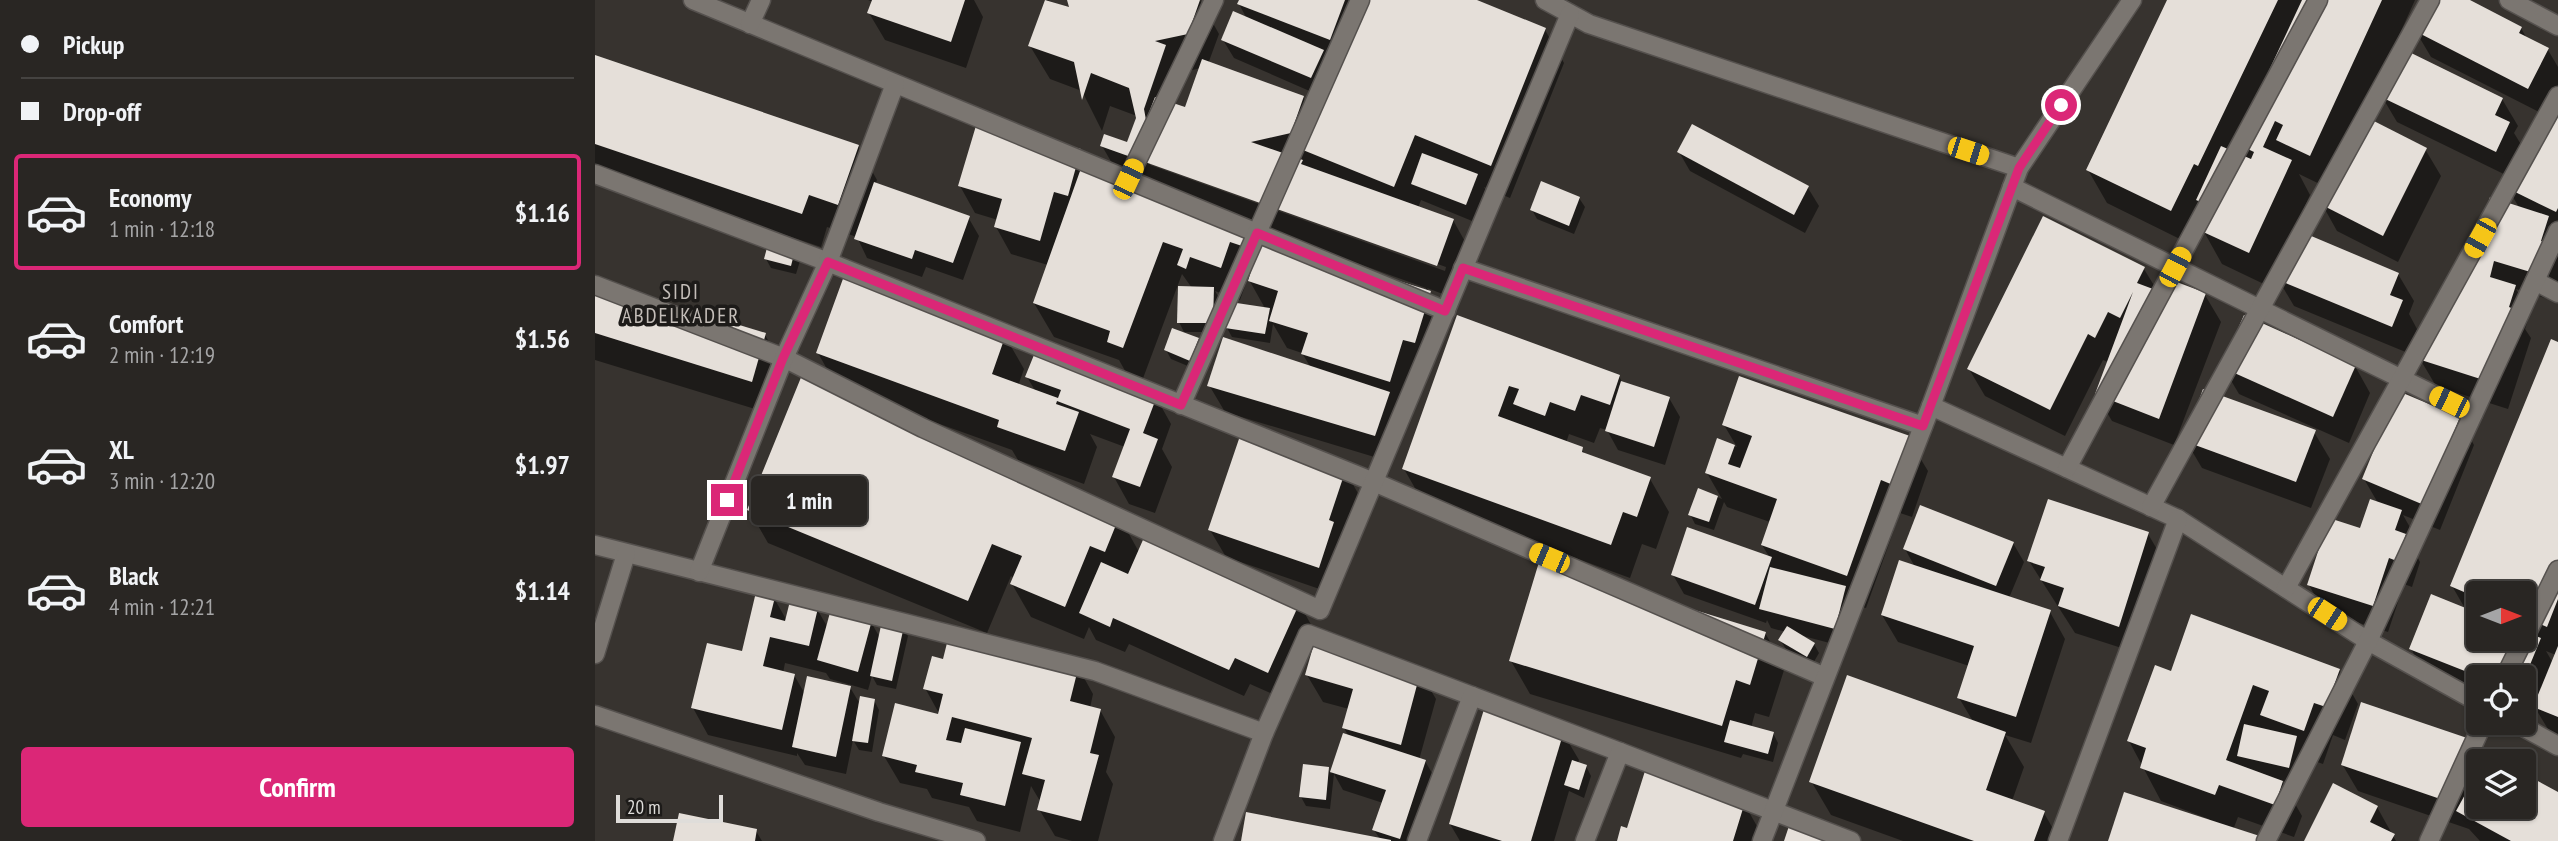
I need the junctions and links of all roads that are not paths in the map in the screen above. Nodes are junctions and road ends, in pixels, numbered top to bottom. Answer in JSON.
{"nodes":[{"id":1,"x":693,"y":0,"type":"edge"},
{"id":2,"x":761,"y":0,"type":"edge"},
{"id":3,"x":1214,"y":0,"type":"edge"},
{"id":4,"x":1360,"y":0,"type":"edge"},
{"id":5,"x":1545,"y":0,"type":"edge"},
{"id":6,"x":2131,"y":0,"type":"edge"},
{"id":7,"x":2318,"y":0,"type":"edge"},
{"id":8,"x":2430,"y":0,"type":"edge"},
{"id":9,"x":2509,"y":0,"type":"edge"},
{"id":10,"x":1570,"y":14,"type":"junction"},
{"id":11,"x":750,"y":24,"type":"junction"},
{"id":12,"x":2558,"y":26,"type":"edge"},
{"id":13,"x":895,"y":84,"type":"junction"},
{"id":14,"x":2558,"y":96,"type":"edge"},
{"id":15,"x":2019,"y":168,"type":"junction"},
{"id":16,"x":595,"y":174,"type":"edge"},
{"id":17,"x":1128,"y":179,"type":"junction"},
{"id":18,"x":2012,"y":187,"type":"junction"},
{"id":19,"x":2558,"y":231,"type":"edge"},
{"id":20,"x":1257,"y":233,"type":"junction"},
{"id":21,"x":828,"y":262,"type":"junction"},
{"id":22,"x":2175,"y":267,"type":"junction"},
{"id":23,"x":1463,"y":268,"type":"junction"},
{"id":24,"x":2535,"y":281,"type":"junction"},
{"id":25,"x":595,"y":285,"type":"edge"},
{"id":26,"x":2558,"y":293,"type":"edge"},
{"id":27,"x":2260,"y":309,"type":"junction"},
{"id":28,"x":1445,"y":311,"type":"junction"},
{"id":29,"x":783,"y":358,"type":"junction"},
{"id":30,"x":2402,"y":379,"type":"junction"},
{"id":31,"x":1181,"y":405,"type":"junction"},
{"id":32,"x":1931,"y":406,"type":"junction"},
{"id":33,"x":2473,"y":414,"type":"junction"},
{"id":34,"x":1923,"y":426,"type":"junction"},
{"id":35,"x":2067,"y":468,"type":"junction"},
{"id":36,"x":1374,"y":482,"type":"junction"},
{"id":37,"x":2151,"y":507,"type":"junction"},
{"id":38,"x":2178,"y":519,"type":"junction"},
{"id":39,"x":595,"y":545,"type":"edge"},
{"id":40,"x":626,"y":554,"type":"junction"},
{"id":41,"x":2558,"y":569,"type":"edge"},
{"id":42,"x":699,"y":572,"type":"junction"},
{"id":43,"x":2286,"y":588,"type":"junction"},
{"id":44,"x":1320,"y":610,"type":"junction"},
{"id":45,"x":1308,"y":634,"type":"junction"},
{"id":46,"x":2368,"y":640,"type":"junction"},
{"id":47,"x":595,"y":654,"type":"edge"},
{"id":48,"x":2511,"y":665,"type":"edge"},
{"id":49,"x":1825,"y":677,"type":"junction"},
{"id":50,"x":2466,"y":695,"type":"edge"},
{"id":51,"x":1472,"y":696,"type":"junction"},
{"id":52,"x":595,"y":715,"type":"edge"},
{"id":53,"x":1264,"y":733,"type":"junction"},
{"id":54,"x":2536,"y":734,"type":"edge"},
{"id":55,"x":2478,"y":735,"type":"edge"},
{"id":56,"x":2558,"y":746,"type":"edge"},
{"id":57,"x":1620,"y":752,"type":"junction"},
{"id":58,"x":1773,"y":812,"type":"junction"},
{"id":59,"x":976,"y":841,"type":"edge"},
{"id":60,"x":1223,"y":841,"type":"edge"},
{"id":61,"x":1417,"y":841,"type":"edge"},
{"id":62,"x":1585,"y":841,"type":"edge"},
{"id":63,"x":1762,"y":841,"type":"edge"},
{"id":64,"x":1851,"y":841,"type":"edge"},
{"id":65,"x":2058,"y":841,"type":"edge"},
{"id":66,"x":2266,"y":841,"type":"edge"},
{"id":67,"x":2429,"y":841,"type":"edge"}],
"edges":[{"from":1,"to":11,"type":"street"},
{"from":2,"to":11,"type":"street"},
{"from":3,"to":17,"type":"street"},
{"from":4,"to":20,"type":"street"},
{"from":5,"to":10,"type":"street"},
{"from":6,"to":15,"type":"street"},
{"from":7,"to":22,"type":"street"},
{"from":8,"to":27,"type":"street"},
{"from":9,"to":12,"type":"street"},
{"from":10,"to":15,"type":"street"},
{"from":10,"to":23,"type":"street"},
{"from":11,"to":13,"type":"street"},
{"from":13,"to":17,"type":"street"},
{"from":13,"to":21,"type":"street"},
{"from":14,"to":30,"type":"street"},
{"from":15,"to":18,"type":"street"},
{"from":16,"to":21,"type":"street"},
{"from":17,"to":20,"type":"street"},
{"from":18,"to":22,"type":"street"},
{"from":18,"to":32,"type":"street"},
{"from":19,"to":24,"type":"street"},
{"from":20,"to":28,"type":"street"},
{"from":20,"to":31,"type":"street"},
{"from":21,"to":29,"type":"street"},
{"from":21,"to":31,"type":"street"},
{"from":22,"to":27,"type":"street"},
{"from":22,"to":35,"type":"street"},
{"from":23,"to":28,"type":"street"},
{"from":23,"to":34,"type":"street"},
{"from":24,"to":26,"type":"street"},
{"from":24,"to":33,"type":"street"},
{"from":25,"to":29,"type":"street"},
{"from":27,"to":30,"type":"street"},
{"from":27,"to":37,"type":"street"},
{"from":28,"to":36,"type":"street"},
{"from":29,"to":42,"type":"street"},
{"from":29,"to":44,"type":"street"},
{"from":30,"to":33,"type":"street"},
{"from":30,"to":43,"type":"street"},
{"from":31,"to":36,"type":"street"},
{"from":32,"to":34,"type":"street"},
{"from":32,"to":35,"type":"street"},
{"from":33,"to":46,"type":"street"},
{"from":34,"to":49,"type":"street"},
{"from":35,"to":37,"type":"street"},
{"from":36,"to":44,"type":"street"},
{"from":36,"to":49,"type":"street"},
{"from":37,"to":38,"type":"street"},
{"from":38,"to":43,"type":"street"},
{"from":38,"to":65,"type":"street"},
{"from":39,"to":40,"type":"street"},
{"from":40,"to":42,"type":"street"},
{"from":40,"to":47,"type":"street"},
{"from":41,"to":48,"type":"street"},
{"from":42,"to":53,"type":"street"},
{"from":43,"to":46,"type":"street"},
{"from":44,"to":45,"type":"street"},
{"from":45,"to":51,"type":"street"},
{"from":45,"to":53,"type":"street"},
{"from":46,"to":50,"type":"street"},
{"from":46,"to":66,"type":"street"},
{"from":49,"to":58,"type":"street"},
{"from":51,"to":57,"type":"street"},
{"from":51,"to":61,"type":"street"},
{"from":52,"to":59,"type":"street"},
{"from":53,"to":60,"type":"street"},
{"from":54,"to":56,"type":"street"},
{"from":55,"to":67,"type":"street"},
{"from":57,"to":58,"type":"street"},
{"from":57,"to":62,"type":"street"},
{"from":58,"to":63,"type":"street"},
{"from":58,"to":64,"type":"street"}]}
